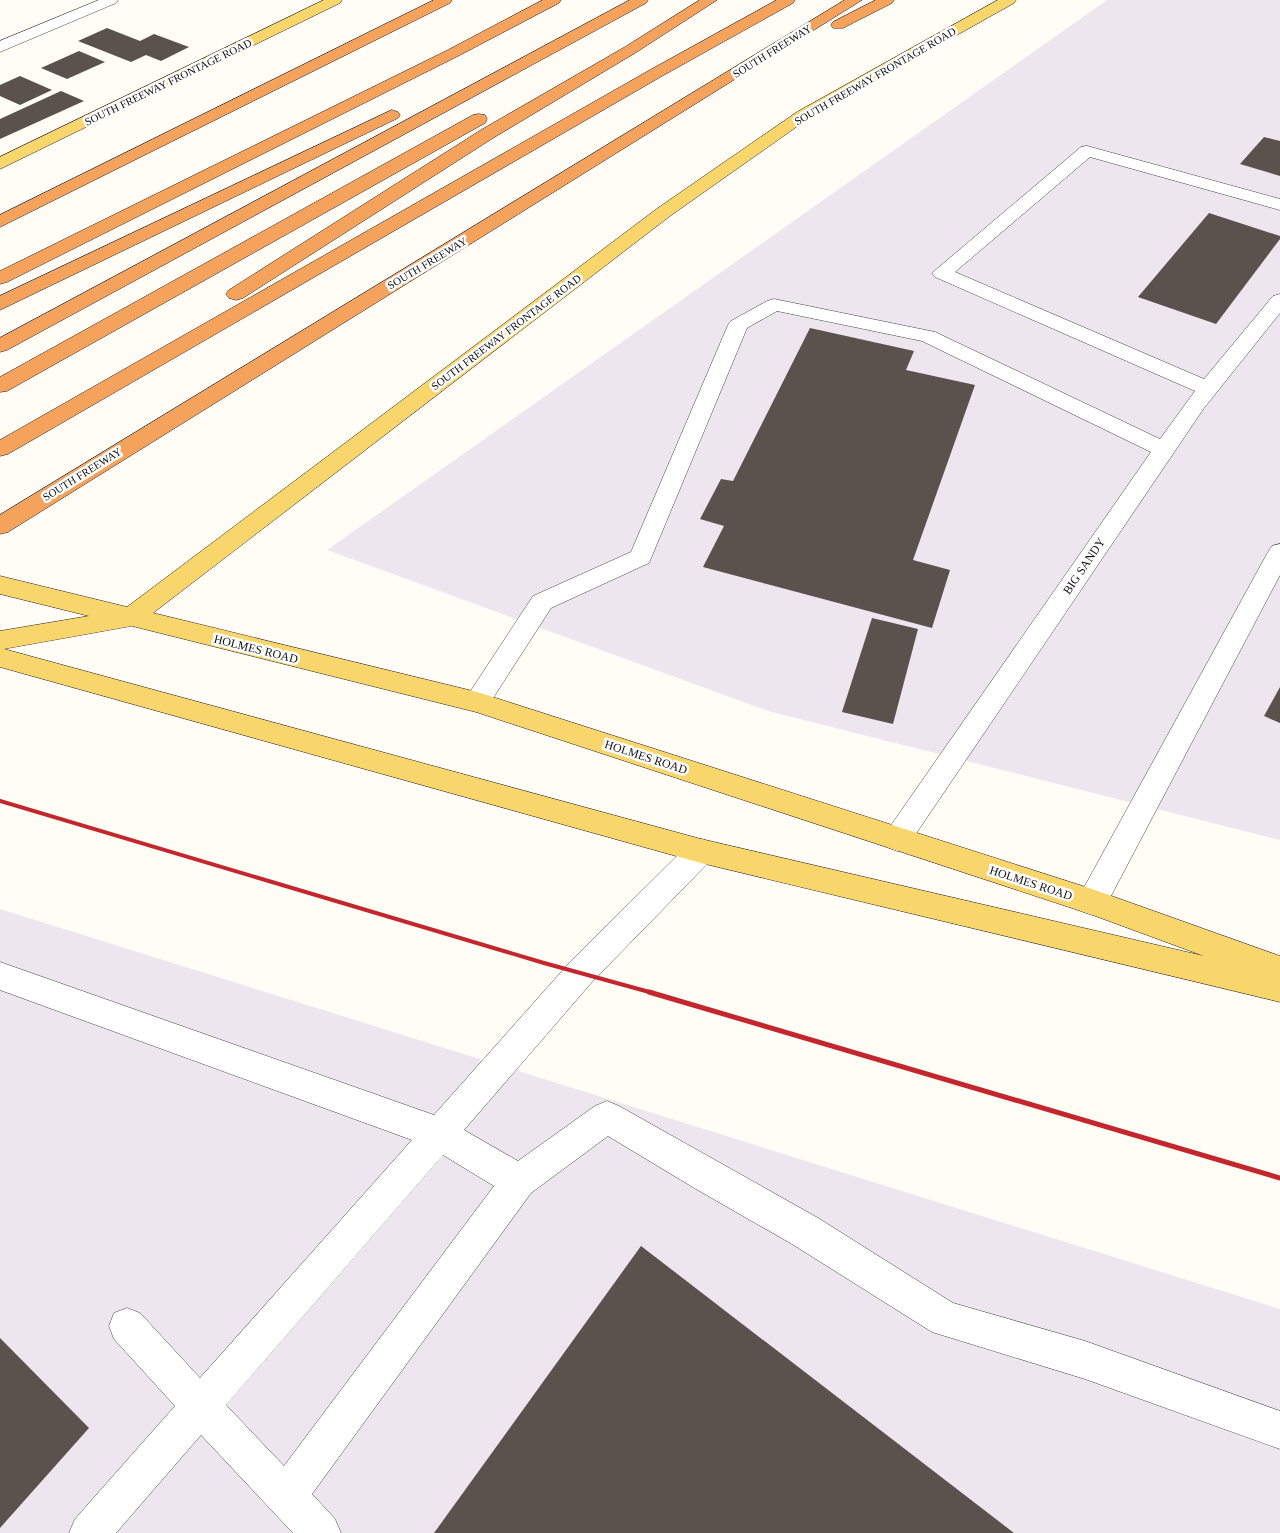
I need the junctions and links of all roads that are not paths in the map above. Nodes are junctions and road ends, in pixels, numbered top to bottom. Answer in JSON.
{"nodes":[{"id":1,"x":111,"y":0,"type":"edge"},
{"id":2,"x":335,"y":0,"type":"edge"},
{"id":3,"x":445,"y":0,"type":"edge"},
{"id":4,"x":554,"y":0,"type":"edge"},
{"id":5,"x":616,"y":0,"type":"edge"},
{"id":6,"x":641,"y":0,"type":"edge"},
{"id":7,"x":693,"y":0,"type":"edge"},
{"id":8,"x":710,"y":0,"type":"edge"},
{"id":9,"x":788,"y":0,"type":"edge"},
{"id":10,"x":855,"y":0,"type":"edge"},
{"id":11,"x":887,"y":0,"type":"edge"},
{"id":12,"x":1009,"y":0,"type":"edge"},
{"id":13,"x":0,"y":47,"type":"edge"},
{"id":14,"x":744,"y":69,"type":"junction"},
{"id":15,"x":0,"y":164,"type":"edge"},
{"id":16,"x":1280,"y":206,"type":"edge"},
{"id":17,"x":0,"y":222,"type":"edge"},
{"id":18,"x":0,"y":278,"type":"edge"},
{"id":19,"x":1280,"y":300,"type":"edge"},
{"id":20,"x":0,"y":304,"type":"edge"},
{"id":21,"x":0,"y":346,"type":"edge"},
{"id":22,"x":0,"y":386,"type":"edge"},
{"id":23,"x":1208,"y":389,"type":"junction"},
{"id":24,"x":40,"y":426,"type":"junction"},
{"id":25,"x":0,"y":449,"type":"edge"},
{"id":26,"x":1164,"y":450,"type":"junction"},
{"id":27,"x":0,"y":526,"type":"edge"},
{"id":28,"x":1280,"y":552,"type":"edge"},
{"id":29,"x":0,"y":586,"type":"edge"},
{"id":30,"x":130,"y":618,"type":"junction"},
{"id":31,"x":0,"y":640,"type":"edge"},
{"id":32,"x":0,"y":657,"type":"edge"},
{"id":33,"x":477,"y":702,"type":"junction"},
{"id":34,"x":897,"y":839,"type":"junction"},
{"id":35,"x":701,"y":850,"type":"junction"},
{"id":36,"x":1092,"y":902,"type":"junction"},
{"id":37,"x":1280,"y":970,"type":"edge"},
{"id":38,"x":0,"y":976,"type":"edge"},
{"id":39,"x":1280,"y":988,"type":"edge"},
{"id":40,"x":438,"y":1133,"type":"junction"},
{"id":41,"x":519,"y":1182,"type":"junction"},
{"id":42,"x":127,"y":1326,"type":"dead end"},
{"id":43,"x":200,"y":1406,"type":"junction"},
{"id":44,"x":1280,"y":1430,"type":"edge"},
{"id":45,"x":286,"y":1496,"type":"junction"},
{"id":46,"x":90,"y":1533,"type":"edge"},
{"id":47,"x":321,"y":1533,"type":"edge"}],
"edges":[{"from":1,"to":13,"type":"street"},
{"from":2,"to":15,"type":"main road","name":"SOUTH FREEWAY FRONTAGE ROAD"},
{"from":3,"to":17,"type":"highway"},
{"from":4,"to":18,"type":"highway"},
{"from":5,"to":20,"type":"highway"},
{"from":6,"to":21,"type":"highway"},
{"from":7,"to":22,"type":"highway"},
{"from":8,"to":24,"type":"highway"},
{"from":9,"to":24,"type":"highway"},
{"from":10,"to":14,"type":"highway","name":"SOUTH FREEWAY"},
{"from":11,"to":14,"type":"highway"},
{"from":12,"to":30,"type":"main road","name":"SOUTH FREEWAY FRONTAGE ROAD"},
{"from":14,"to":27,"type":"highway","name":"SOUTH FREEWAY"},
{"from":16,"to":23,"type":"street"},
{"from":19,"to":23,"type":"street","name":"BIG SANDY"},
{"from":23,"to":26,"type":"street","name":"BIG SANDY"},
{"from":24,"to":25,"type":"highway"},
{"from":26,"to":33,"type":"street"},
{"from":26,"to":34,"type":"street","name":"BIG SANDY"},
{"from":28,"to":36,"type":"street"},
{"from":29,"to":30,"type":"main road","name":"HOLMES ROAD"},
{"from":30,"to":31,"type":"main road","name":"SOUTH FREEWAY FRONTAGE ROAD"},
{"from":30,"to":33,"type":"main road","name":"HOLMES ROAD"},
{"from":32,"to":35,"type":"main road"},
{"from":33,"to":34,"type":"main road","name":"HOLMES ROAD"},
{"from":34,"to":36,"type":"main road","name":"HOLMES ROAD"},
{"from":35,"to":39,"type":"main road"},
{"from":35,"to":40,"type":"street"},
{"from":36,"to":37,"type":"main road","name":"HOLMES ROAD"},
{"from":38,"to":40,"type":"street"},
{"from":40,"to":41,"type":"street"},
{"from":40,"to":43,"type":"street"},
{"from":41,"to":44,"type":"street"},
{"from":41,"to":45,"type":"street"},
{"from":42,"to":43,"type":"street"},
{"from":43,"to":45,"type":"street"},
{"from":43,"to":46,"type":"street"},
{"from":45,"to":47,"type":"street"}]}
